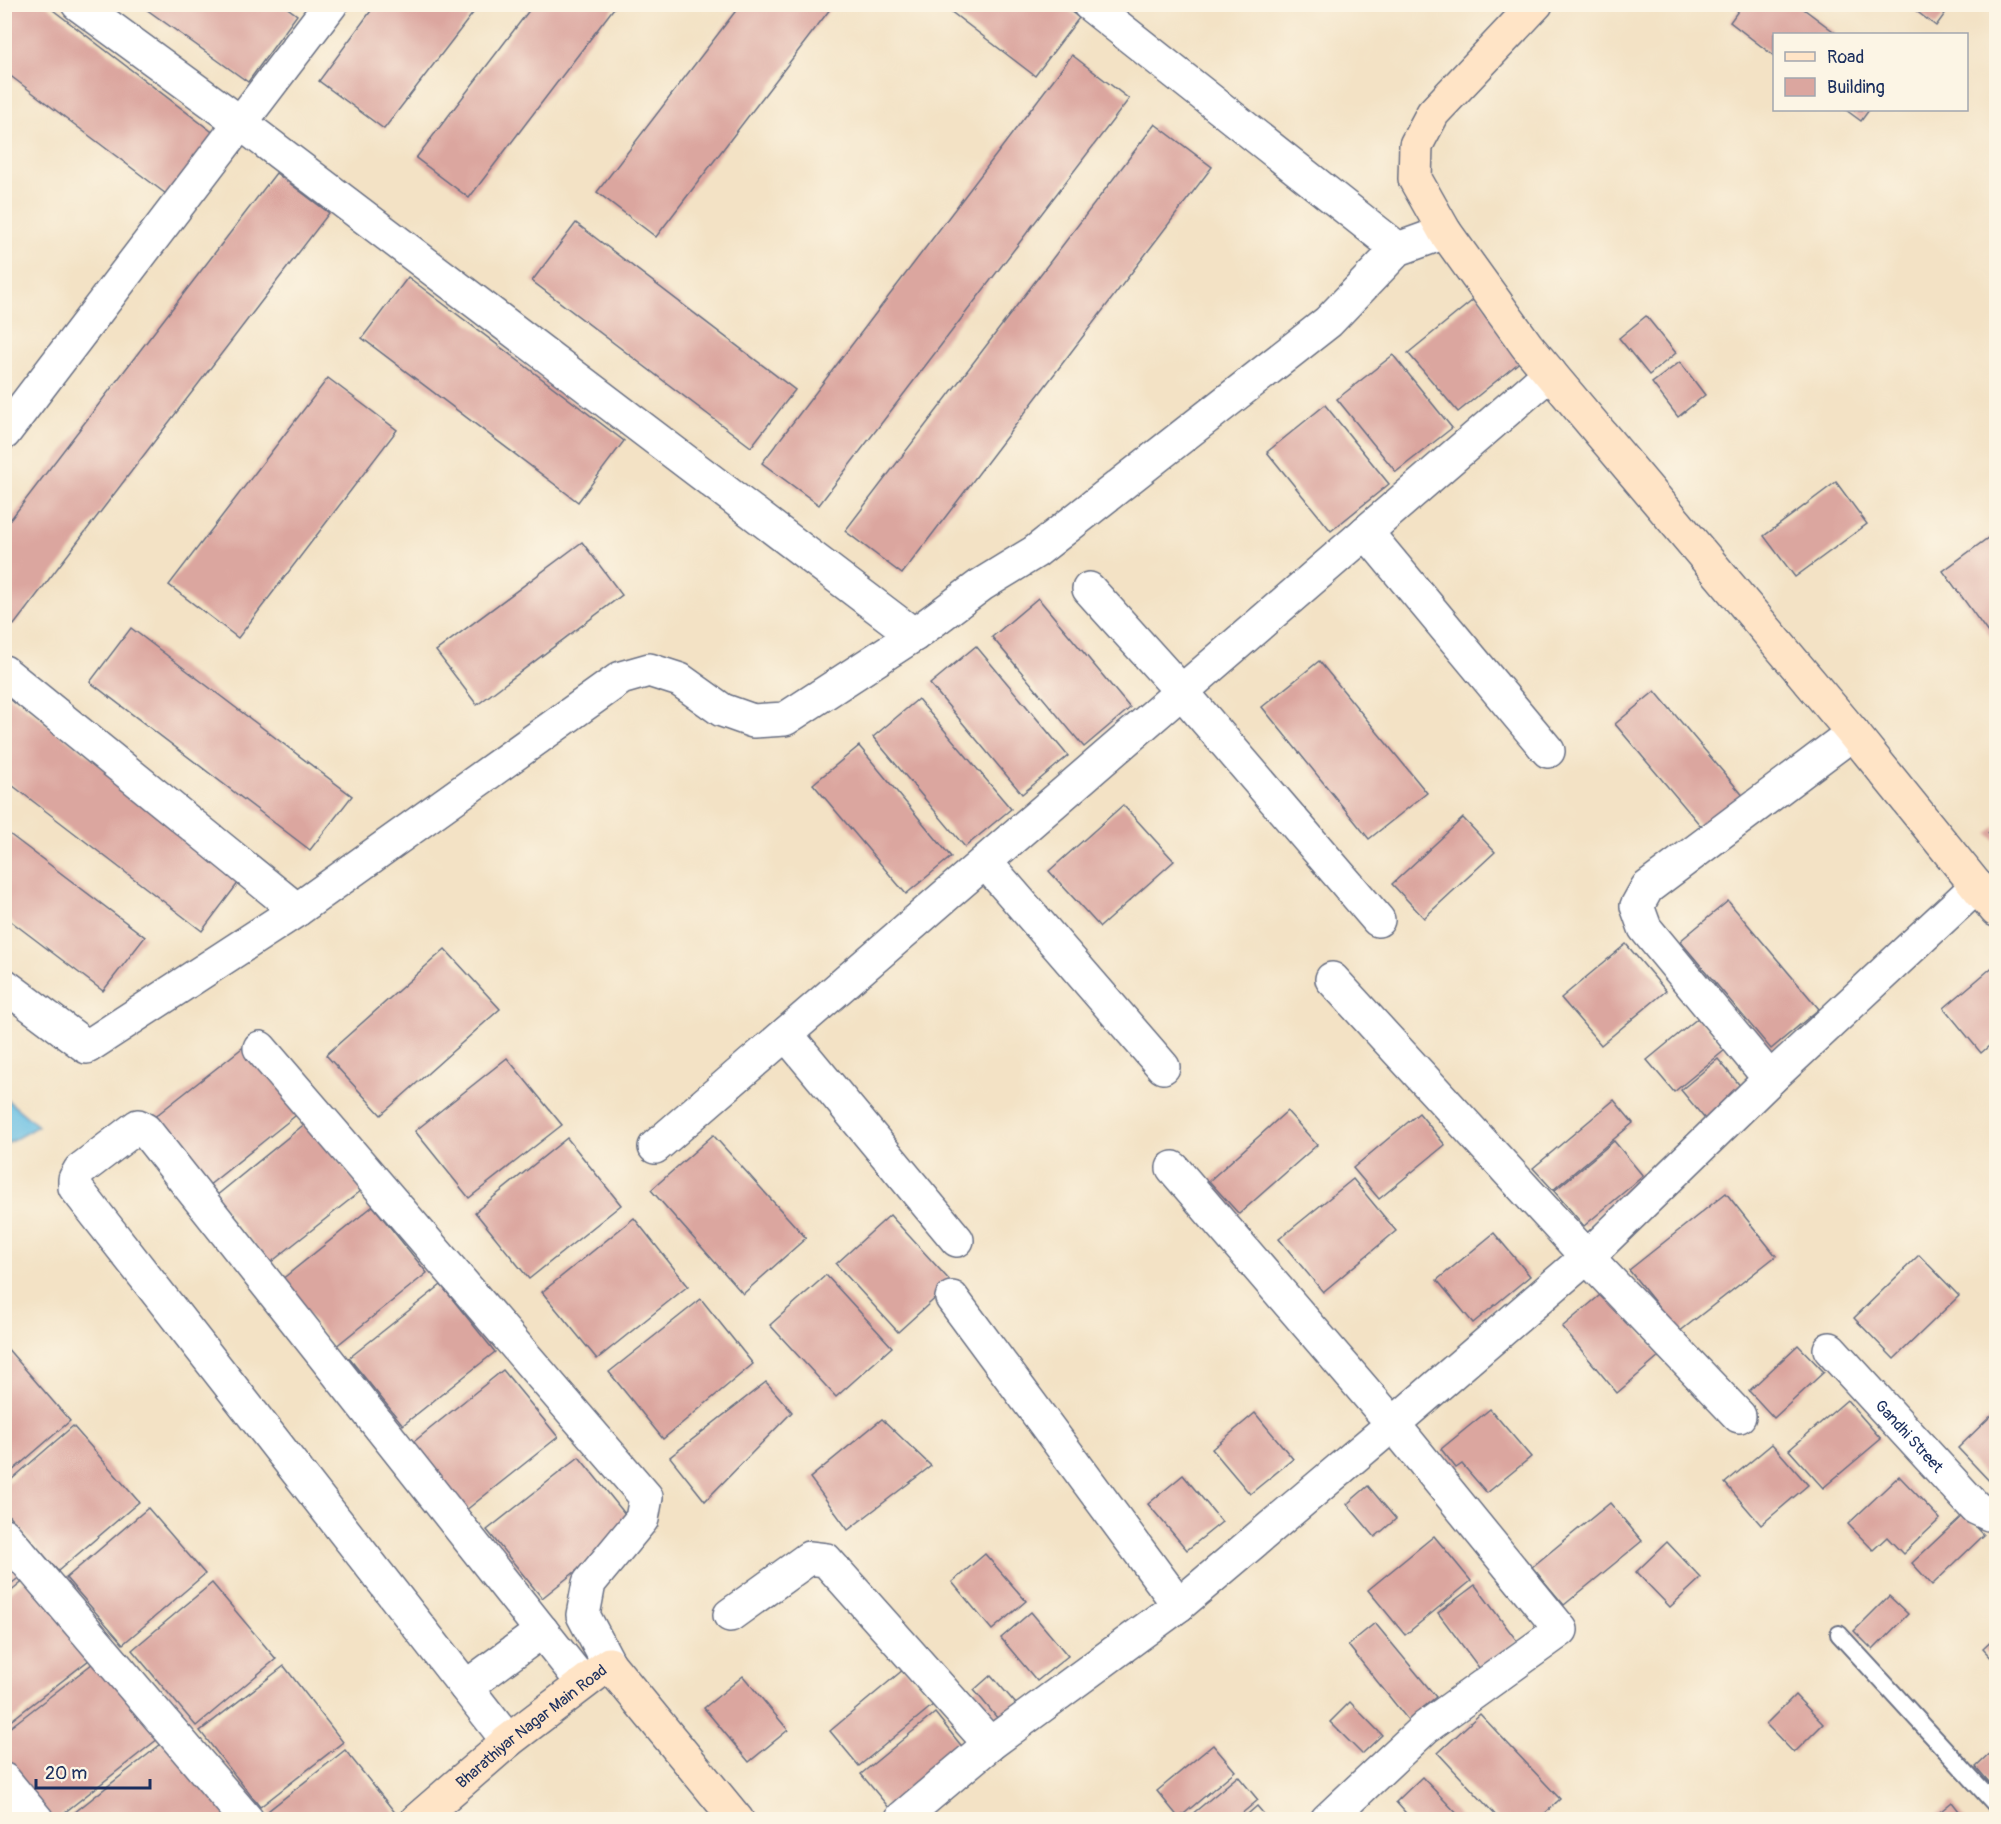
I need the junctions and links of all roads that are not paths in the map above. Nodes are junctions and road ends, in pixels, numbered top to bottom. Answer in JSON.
{"nodes":[{"id":1,"x":78,"y":4,"type":"edge"},
{"id":2,"x":331,"y":4,"type":"edge"},
{"id":3,"x":1089,"y":4,"type":"edge"},
{"id":4,"x":1536,"y":4,"type":"edge"},
{"id":5,"x":242,"y":124,"type":"junction"},
{"id":6,"x":1445,"y":232,"type":"junction"},
{"id":7,"x":1398,"y":249,"type":"junction"},
{"id":8,"x":1550,"y":373,"type":"junction"},
{"id":9,"x":4,"y":433,"type":"edge"},
{"id":10,"x":1366,"y":532,"type":"junction"},
{"id":11,"x":1089,"y":589,"type":"dead end"},
{"id":12,"x":914,"y":635,"type":"junction"},
{"id":13,"x":4,"y":672,"type":"edge"},
{"id":14,"x":1182,"y":692,"type":"junction"},
{"id":15,"x":1853,"y":733,"type":"junction"},
{"id":16,"x":1548,"y":752,"type":"dead end"},
{"id":17,"x":986,"y":863,"type":"junction"},
{"id":18,"x":1987,"y":898,"type":"edge"},
{"id":19,"x":297,"y":910,"type":"junction"},
{"id":20,"x":1378,"y":920,"type":"dead end"},
{"id":21,"x":1332,"y":979,"type":"dead end"},
{"id":22,"x":4,"y":985,"type":"edge"},
{"id":23,"x":786,"y":1034,"type":"junction"},
{"id":24,"x":260,"y":1048,"type":"dead end"},
{"id":25,"x":1163,"y":1067,"type":"dead end"},
{"id":26,"x":1770,"y":1079,"type":"junction"},
{"id":27,"x":655,"y":1147,"type":"dead end"},
{"id":28,"x":1173,"y":1168,"type":"dead end"},
{"id":29,"x":957,"y":1240,"type":"dead end"},
{"id":30,"x":1587,"y":1257,"type":"junction"},
{"id":31,"x":952,"y":1298,"type":"dead end"},
{"id":32,"x":1830,"y":1349,"type":"dead end"},
{"id":33,"x":1739,"y":1416,"type":"dead end"},
{"id":34,"x":1393,"y":1424,"type":"junction"},
{"id":35,"x":1996,"y":1513,"type":"edge"},
{"id":36,"x":4,"y":1535,"type":"edge"},
{"id":37,"x":1179,"y":1605,"type":"junction"},
{"id":38,"x":730,"y":1615,"type":"dead end"},
{"id":39,"x":542,"y":1631,"type":"junction"},
{"id":40,"x":1839,"y":1634,"type":"dead end"},
{"id":41,"x":609,"y":1664,"type":"junction"},
{"id":42,"x":583,"y":1683,"type":"junction"},
{"id":43,"x":466,"y":1687,"type":"junction"},
{"id":44,"x":508,"y":1741,"type":"junction"},
{"id":45,"x":990,"y":1744,"type":"junction"},
{"id":46,"x":4,"y":1780,"type":"edge"},
{"id":47,"x":1996,"y":1805,"type":"edge"},
{"id":48,"x":902,"y":1818,"type":"edge"},
{"id":49,"x":37,"y":1820,"type":"edge"},
{"id":50,"x":247,"y":1820,"type":"edge"},
{"id":51,"x":417,"y":1820,"type":"edge"},
{"id":52,"x":737,"y":1820,"type":"edge"},
{"id":53,"x":1327,"y":1820,"type":"edge"}],
"edges":[{"from":1,"to":5,"type":"street"},
{"from":2,"to":5,"type":"street"},
{"from":3,"to":7,"type":"street"},
{"from":4,"to":6,"type":"street"},
{"from":5,"to":9,"type":"street"},
{"from":5,"to":12,"type":"street"},
{"from":6,"to":7,"type":"street"},
{"from":6,"to":8,"type":"street"},
{"from":7,"to":12,"type":"street"},
{"from":8,"to":10,"type":"street"},
{"from":8,"to":15,"type":"street"},
{"from":10,"to":14,"type":"street"},
{"from":10,"to":16,"type":"street"},
{"from":11,"to":14,"type":"street"},
{"from":12,"to":19,"type":"street"},
{"from":13,"to":19,"type":"street"},
{"from":14,"to":17,"type":"street"},
{"from":14,"to":20,"type":"street"},
{"from":15,"to":18,"type":"street"},
{"from":15,"to":26,"type":"street"},
{"from":17,"to":23,"type":"street"},
{"from":17,"to":25,"type":"street"},
{"from":18,"to":26,"type":"street"},
{"from":19,"to":22,"type":"street"},
{"from":21,"to":30,"type":"street"},
{"from":23,"to":27,"type":"street"},
{"from":23,"to":29,"type":"street"},
{"from":24,"to":41,"type":"street"},
{"from":26,"to":30,"type":"street"},
{"from":28,"to":34,"type":"street"},
{"from":30,"to":33,"type":"street"},
{"from":30,"to":34,"type":"street"},
{"from":31,"to":37,"type":"street"},
{"from":32,"to":35,"type":"street","name":"Gandhi Street"},
{"from":34,"to":37,"type":"street"},
{"from":34,"to":53,"type":"street"},
{"from":36,"to":50,"type":"street"},
{"from":37,"to":45,"type":"street"},
{"from":38,"to":45,"type":"street"},
{"from":39,"to":42,"type":"street"},
{"from":39,"to":43,"type":"street"},
{"from":39,"to":43,"type":"street"},
{"from":40,"to":47,"type":"lane"},
{"from":41,"to":42,"type":"street","name":"Bharathiyar Nagar Main Road"},
{"from":41,"to":52,"type":"street","name":"Bharathiyar Nagar Main Road"},
{"from":42,"to":44,"type":"street","name":"Bharathiyar Nagar Main Road"},
{"from":43,"to":44,"type":"street"},
{"from":44,"to":51,"type":"street","name":"Bharathiyar Nagar Main Road"},
{"from":45,"to":48,"type":"street"},
{"from":46,"to":49,"type":"street"}]}
